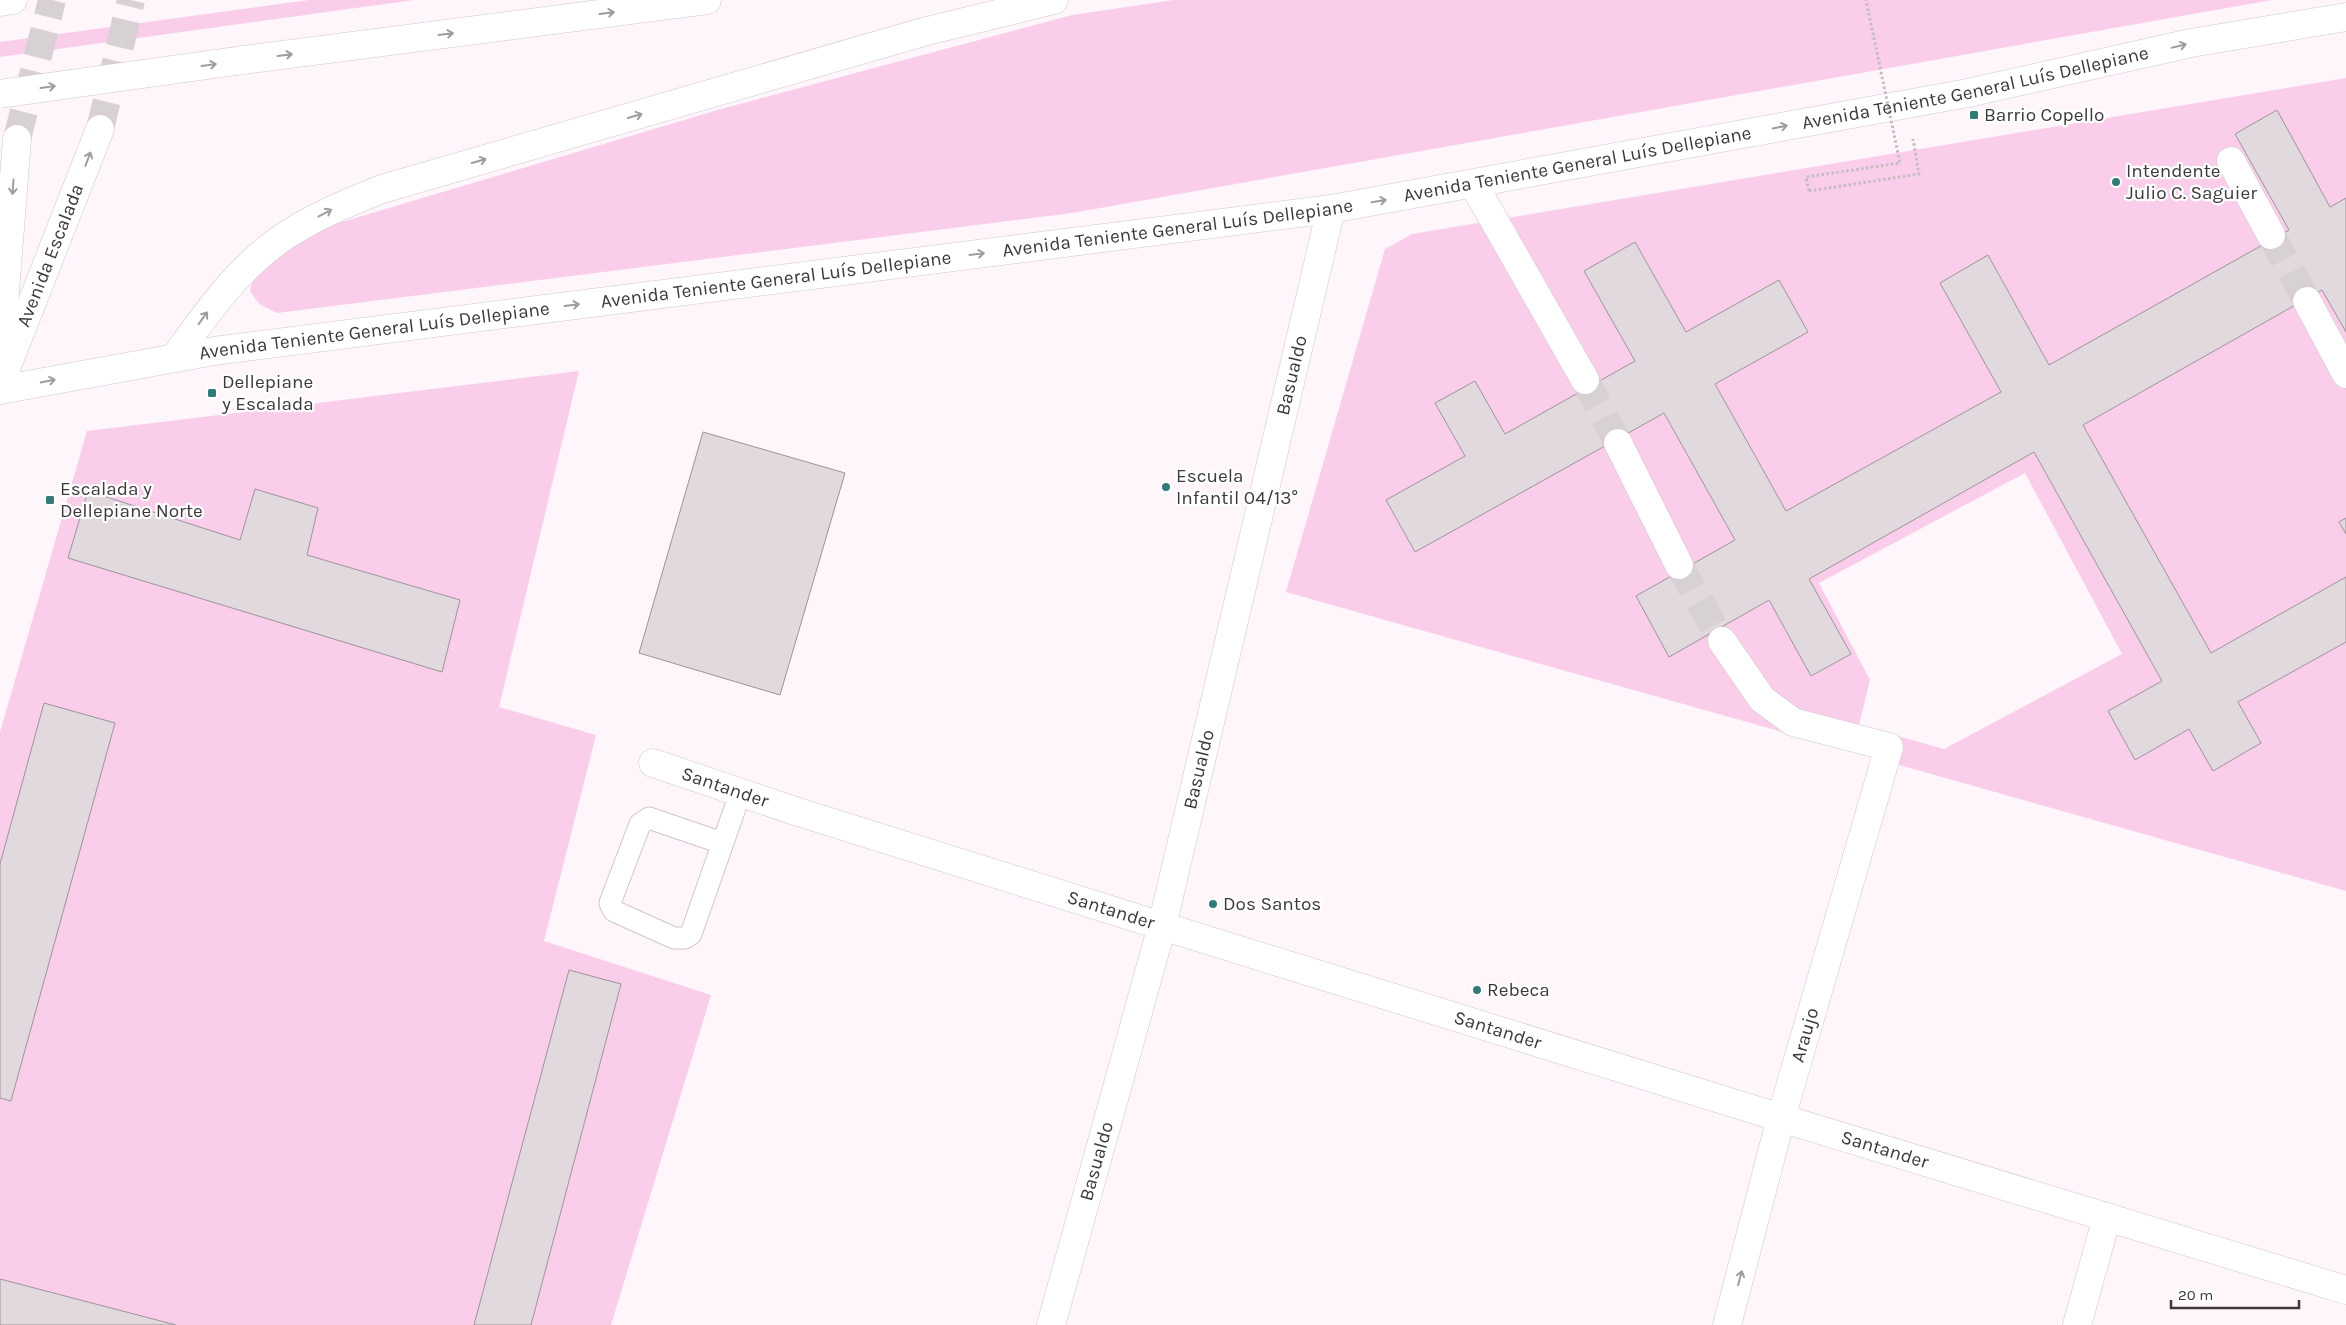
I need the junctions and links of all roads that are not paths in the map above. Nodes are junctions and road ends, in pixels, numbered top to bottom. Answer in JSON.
{"nodes":[{"id":1,"x":13,"y":0,"type":"edge"},
{"id":2,"x":707,"y":0,"type":"edge"},
{"id":3,"x":1054,"y":0,"type":"edge"},
{"id":4,"x":0,"y":2,"type":"edge"},
{"id":5,"x":2346,"y":17,"type":"edge"},
{"id":6,"x":0,"y":94,"type":"edge"},
{"id":7,"x":100,"y":129,"type":"tunnel mouth"},
{"id":8,"x":17,"y":139,"type":"tunnel mouth"},
{"id":9,"x":2231,"y":161,"type":"dead end"},
{"id":10,"x":1474,"y":185,"type":"junction"},
{"id":11,"x":1331,"y":210,"type":"junction"},
{"id":12,"x":2271,"y":235,"type":"tunnel mouth"},
{"id":13,"x":2307,"y":301,"type":"tunnel mouth"},
{"id":14,"x":0,"y":355,"type":"edge"},
{"id":15,"x":175,"y":357,"type":"junction"},
{"id":16,"x":2346,"y":374,"type":"edge"},
{"id":17,"x":1585,"y":380,"type":"tunnel mouth"},
{"id":18,"x":0,"y":384,"type":"edge"},
{"id":19,"x":0,"y":390,"type":"edge"},
{"id":20,"x":1618,"y":443,"type":"tunnel mouth"},
{"id":21,"x":1679,"y":565,"type":"tunnel mouth"},
{"id":22,"x":1722,"y":641,"type":"tunnel mouth"},
{"id":23,"x":653,"y":763,"type":"dead end"},
{"id":24,"x":741,"y":791,"type":"junction"},
{"id":25,"x":722,"y":843,"type":"junction"},
{"id":26,"x":1162,"y":926,"type":"junction"},
{"id":27,"x":1781,"y":1118,"type":"junction"},
{"id":28,"x":2107,"y":1217,"type":"junction"},
{"id":29,"x":2346,"y":1290,"type":"edge"},
{"id":30,"x":1050,"y":1325,"type":"edge"},
{"id":31,"x":1727,"y":1325,"type":"edge"},
{"id":32,"x":2077,"y":1325,"type":"edge"}],
"edges":[{"from":1,"to":4,"type":"main road"},
{"from":6,"to":2,"type":"main road","one_way":true,"bridge":true},
{"from":15,"to":3,"type":"main road","one_way":true},
{"from":10,"to":5,"type":"main road","name":"Avenida Teniente General Luís Dellepiane","one_way":true},
{"from":18,"to":7,"type":"main road","name":"Avenida Escalada","one_way":true},
{"from":8,"to":14,"type":"main road","name":"Avenida Escalada","one_way":true},
{"from":9,"to":12,"type":"main road"},
{"from":11,"to":10,"type":"main road","name":"Avenida Teniente General Luís Dellepiane","one_way":true},
{"from":10,"to":17,"type":"main road"},
{"from":15,"to":11,"type":"main road","name":"Avenida Teniente General Luís Dellepiane","one_way":true},
{"from":11,"to":26,"type":"main road","name":"Basualdo"},
{"from":13,"to":16,"type":"main road"},
{"from":19,"to":15,"type":"main road","name":"Avenida Teniente General Luís Dellepiane","one_way":true},
{"from":20,"to":21,"type":"main road"},
{"from":22,"to":27,"type":"main road","name":"Araujo"},
{"from":23,"to":24,"type":"main road","name":"Santander"},
{"from":24,"to":25,"type":"lane"},
{"from":24,"to":26,"type":"main road","name":"Santander"},
{"from":25,"to":25,"type":"lane"},
{"from":26,"to":27,"type":"main road","name":"Santander"},
{"from":26,"to":30,"type":"main road","name":"Basualdo"},
{"from":27,"to":28,"type":"main road","name":"Santander"},
{"from":31,"to":27,"type":"main road","name":"Araujo","one_way":true},
{"from":28,"to":29,"type":"main road","name":"Santander"},
{"from":28,"to":32,"type":"main road"}]}
